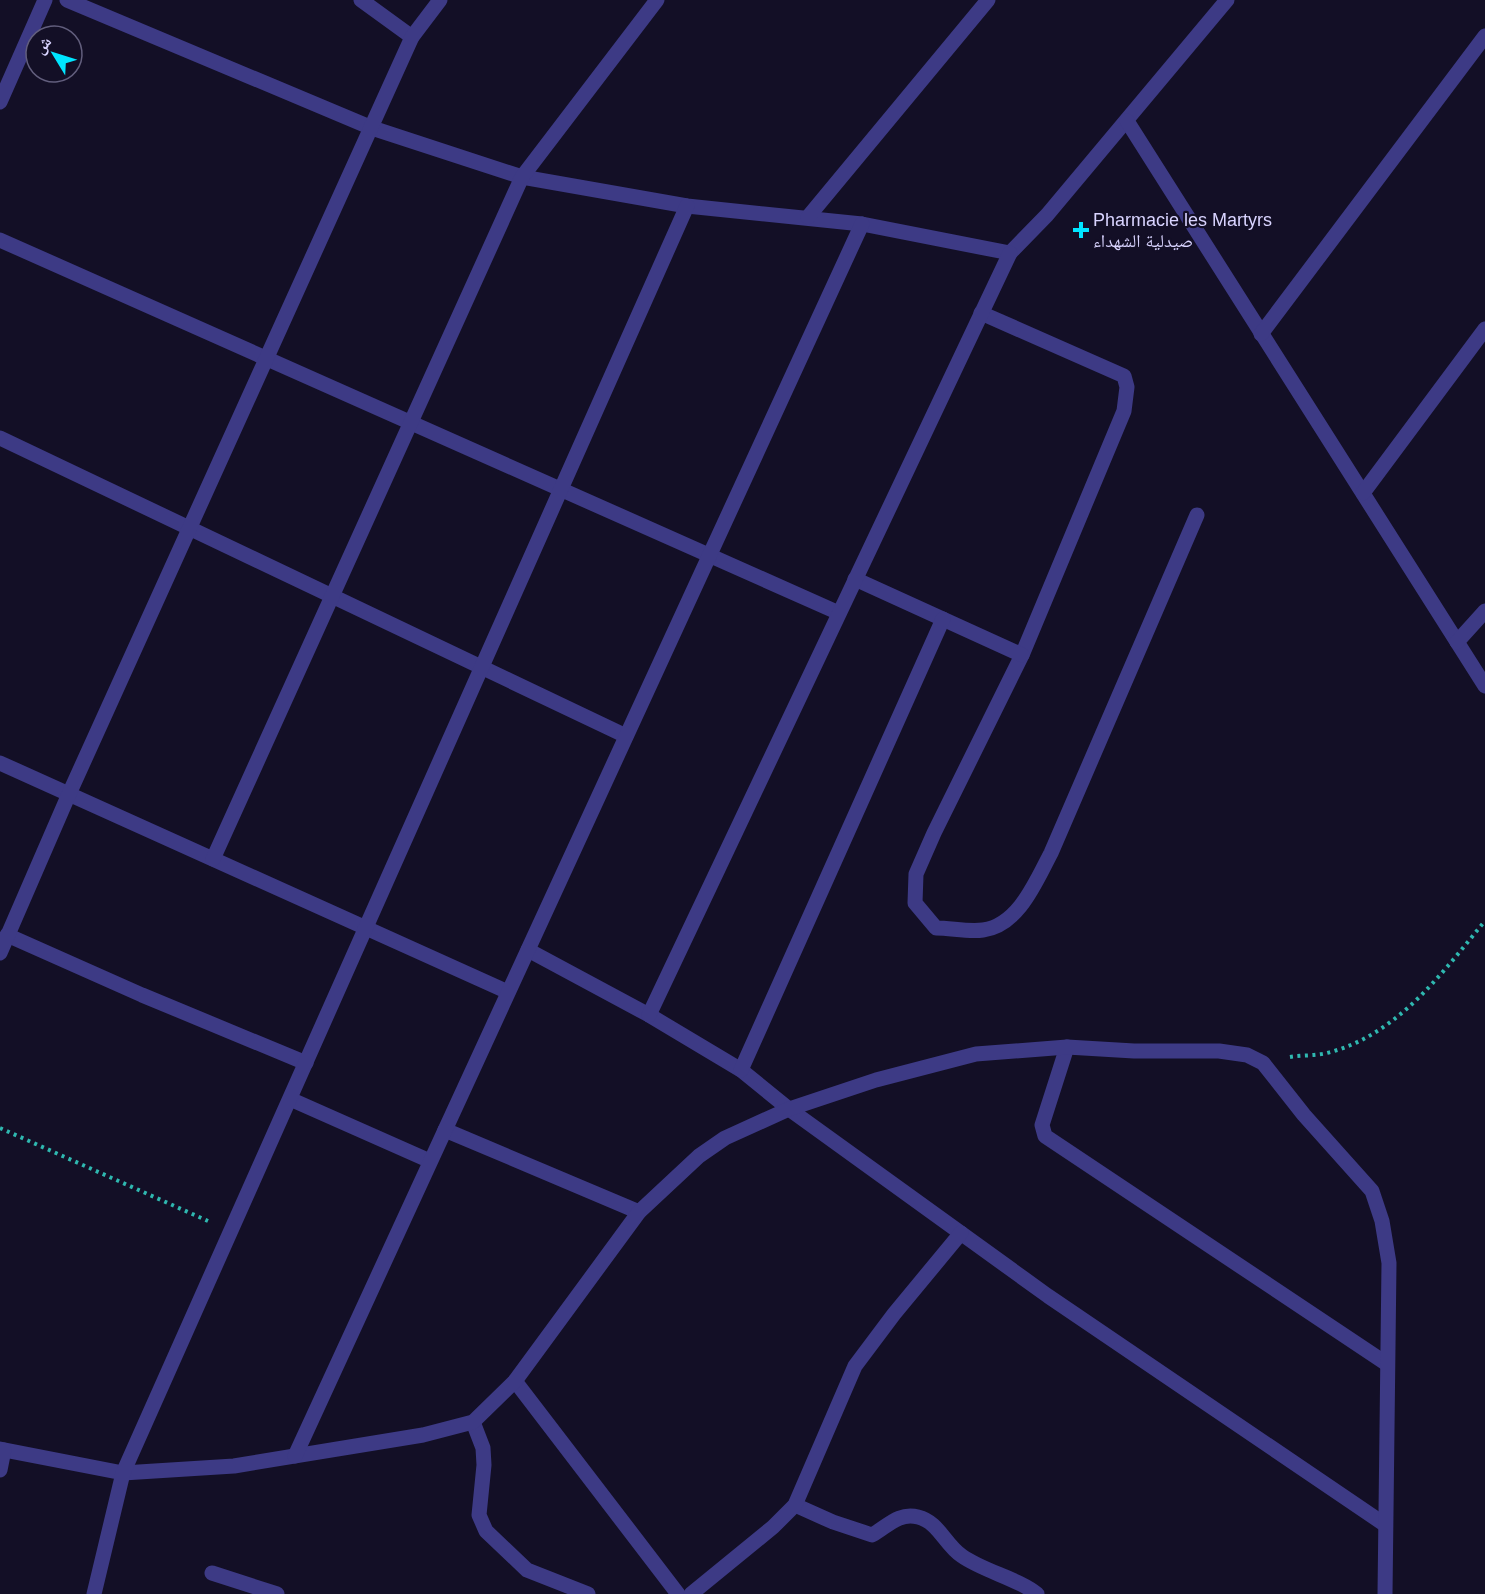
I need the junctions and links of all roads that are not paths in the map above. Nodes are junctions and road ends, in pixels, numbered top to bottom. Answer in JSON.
{"nodes":[{"id":1,"x":45,"y":0,"type":"edge"},
{"id":2,"x":68,"y":0,"type":"edge"},
{"id":3,"x":361,"y":0,"type":"edge"},
{"id":4,"x":440,"y":0,"type":"edge"},
{"id":5,"x":657,"y":0,"type":"edge"},
{"id":6,"x":988,"y":0,"type":"edge"},
{"id":7,"x":1227,"y":0,"type":"edge"},
{"id":8,"x":1485,"y":36,"type":"edge"},
{"id":9,"x":412,"y":38,"type":"junction"},
{"id":10,"x":0,"y":102,"type":"edge"},
{"id":11,"x":1127,"y":121,"type":"junction"},
{"id":12,"x":372,"y":128,"type":"junction"},
{"id":13,"x":522,"y":177,"type":"junction"},
{"id":14,"x":687,"y":206,"type":"junction"},
{"id":15,"x":808,"y":218,"type":"junction"},
{"id":16,"x":862,"y":224,"type":"junction"},
{"id":17,"x":0,"y":240,"type":"edge"},
{"id":18,"x":1010,"y":253,"type":"junction"},
{"id":19,"x":981,"y":313,"type":"junction"},
{"id":20,"x":1485,"y":329,"type":"edge"},
{"id":21,"x":1261,"y":334,"type":"junction"},
{"id":22,"x":266,"y":358,"type":"junction"},
{"id":23,"x":411,"y":423,"type":"junction"},
{"id":24,"x":0,"y":438,"type":"edge"},
{"id":25,"x":561,"y":489,"type":"junction"},
{"id":26,"x":1363,"y":493,"type":"junction"},
{"id":27,"x":1197,"y":515,"type":"dead end"},
{"id":28,"x":189,"y":528,"type":"junction"},
{"id":29,"x":710,"y":555,"type":"junction"},
{"id":30,"x":855,"y":579,"type":"junction"},
{"id":31,"x":332,"y":596,"type":"junction"},
{"id":32,"x":1485,"y":611,"type":"edge"},
{"id":33,"x":839,"y":613,"type":"junction"},
{"id":34,"x":943,"y":619,"type":"junction"},
{"id":35,"x":1457,"y":642,"type":"junction"},
{"id":36,"x":1022,"y":655,"type":"junction"},
{"id":37,"x":482,"y":667,"type":"junction"},
{"id":38,"x":1485,"y":686,"type":"edge"},
{"id":39,"x":626,"y":736,"type":"junction"},
{"id":40,"x":0,"y":763,"type":"edge"},
{"id":41,"x":69,"y":794,"type":"junction"},
{"id":42,"x":213,"y":859,"type":"junction"},
{"id":43,"x":366,"y":928,"type":"junction"},
{"id":44,"x":7,"y":935,"type":"junction"},
{"id":45,"x":528,"y":950,"type":"junction"},
{"id":46,"x":0,"y":953,"type":"edge"},
{"id":47,"x":508,"y":992,"type":"junction"},
{"id":48,"x":649,"y":1014,"type":"junction"},
{"id":49,"x":1067,"y":1047,"type":"junction"},
{"id":50,"x":306,"y":1063,"type":"junction"},
{"id":51,"x":741,"y":1070,"type":"junction"},
{"id":52,"x":290,"y":1099,"type":"junction"},
{"id":53,"x":789,"y":1109,"type":"junction"},
{"id":54,"x":445,"y":1130,"type":"junction"},
{"id":55,"x":430,"y":1161,"type":"junction"},
{"id":56,"x":639,"y":1212,"type":"junction"},
{"id":57,"x":961,"y":1233,"type":"junction"},
{"id":58,"x":1387,"y":1364,"type":"junction"},
{"id":59,"x":515,"y":1381,"type":"junction"},
{"id":60,"x":473,"y":1422,"type":"junction"},
{"id":61,"x":2,"y":1449,"type":"edge"},
{"id":62,"x":295,"y":1456,"type":"junction"},
{"id":63,"x":0,"y":1470,"type":"edge"},
{"id":64,"x":123,"y":1473,"type":"junction"},
{"id":65,"x":795,"y":1505,"type":"junction"},
{"id":66,"x":1384,"y":1524,"type":"junction"},
{"id":67,"x":212,"y":1573,"type":"dead end"},
{"id":68,"x":94,"y":1594,"type":"edge"},
{"id":69,"x":277,"y":1594,"type":"edge"},
{"id":70,"x":588,"y":1594,"type":"edge"},
{"id":71,"x":678,"y":1594,"type":"edge"},
{"id":72,"x":691,"y":1594,"type":"edge"},
{"id":73,"x":1037,"y":1594,"type":"edge"},
{"id":74,"x":1385,"y":1594,"type":"edge"}],
"edges":[{"from":1,"to":10,"type":"street"},
{"from":2,"to":12,"type":"street"},
{"from":3,"to":9,"type":"street"},
{"from":4,"to":9,"type":"street"},
{"from":5,"to":13,"type":"street"},
{"from":6,"to":15,"type":"street"},
{"from":7,"to":11,"type":"street"},
{"from":8,"to":21,"type":"street"},
{"from":9,"to":12,"type":"street"},
{"from":11,"to":18,"type":"street"},
{"from":11,"to":21,"type":"street"},
{"from":12,"to":13,"type":"street"},
{"from":12,"to":22,"type":"street"},
{"from":13,"to":14,"type":"street"},
{"from":13,"to":23,"type":"street"},
{"from":14,"to":15,"type":"street"},
{"from":14,"to":25,"type":"street"},
{"from":15,"to":16,"type":"street"},
{"from":16,"to":18,"type":"street"},
{"from":16,"to":29,"type":"street"},
{"from":17,"to":22,"type":"street"},
{"from":18,"to":19,"type":"street"},
{"from":19,"to":30,"type":"street"},
{"from":19,"to":36,"type":"street"},
{"from":20,"to":26,"type":"street"},
{"from":21,"to":26,"type":"street"},
{"from":22,"to":23,"type":"street"},
{"from":22,"to":28,"type":"street"},
{"from":23,"to":25,"type":"street"},
{"from":23,"to":31,"type":"street"},
{"from":24,"to":28,"type":"street"},
{"from":25,"to":29,"type":"street"},
{"from":25,"to":37,"type":"street"},
{"from":26,"to":35,"type":"street"},
{"from":27,"to":36,"type":"street"},
{"from":28,"to":31,"type":"street"},
{"from":28,"to":41,"type":"street"},
{"from":29,"to":33,"type":"street"},
{"from":29,"to":39,"type":"street"},
{"from":30,"to":33,"type":"street"},
{"from":30,"to":34,"type":"street"},
{"from":31,"to":37,"type":"street"},
{"from":31,"to":42,"type":"street"},
{"from":32,"to":35,"type":"street"},
{"from":33,"to":48,"type":"street"},
{"from":34,"to":36,"type":"street"},
{"from":34,"to":51,"type":"street"},
{"from":35,"to":38,"type":"street"},
{"from":37,"to":39,"type":"street"},
{"from":37,"to":43,"type":"street"},
{"from":39,"to":45,"type":"street"},
{"from":40,"to":41,"type":"street"},
{"from":41,"to":42,"type":"street"},
{"from":41,"to":44,"type":"street"},
{"from":42,"to":43,"type":"street"},
{"from":43,"to":47,"type":"street"},
{"from":43,"to":50,"type":"street"},
{"from":44,"to":46,"type":"street"},
{"from":44,"to":50,"type":"street"},
{"from":45,"to":47,"type":"street"},
{"from":45,"to":48,"type":"street"},
{"from":47,"to":54,"type":"street"},
{"from":48,"to":51,"type":"street"},
{"from":49,"to":53,"type":"street"},
{"from":49,"to":58,"type":"street"},
{"from":49,"to":58,"type":"street"},
{"from":50,"to":52,"type":"street"},
{"from":51,"to":53,"type":"street"},
{"from":52,"to":55,"type":"street"},
{"from":52,"to":64,"type":"street"},
{"from":53,"to":56,"type":"street"},
{"from":53,"to":57,"type":"street"},
{"from":54,"to":55,"type":"street"},
{"from":54,"to":56,"type":"street"},
{"from":55,"to":62,"type":"street"},
{"from":56,"to":59,"type":"street"},
{"from":57,"to":65,"type":"street"},
{"from":57,"to":66,"type":"street"},
{"from":58,"to":66,"type":"street"},
{"from":59,"to":60,"type":"street"},
{"from":59,"to":71,"type":"street"},
{"from":60,"to":62,"type":"street"},
{"from":60,"to":70,"type":"street"},
{"from":61,"to":63,"type":"street"},
{"from":61,"to":64,"type":"street"},
{"from":62,"to":64,"type":"street"},
{"from":64,"to":68,"type":"street"},
{"from":65,"to":72,"type":"street"},
{"from":65,"to":73,"type":"street"},
{"from":66,"to":74,"type":"street"},
{"from":67,"to":69,"type":"street"}]}
